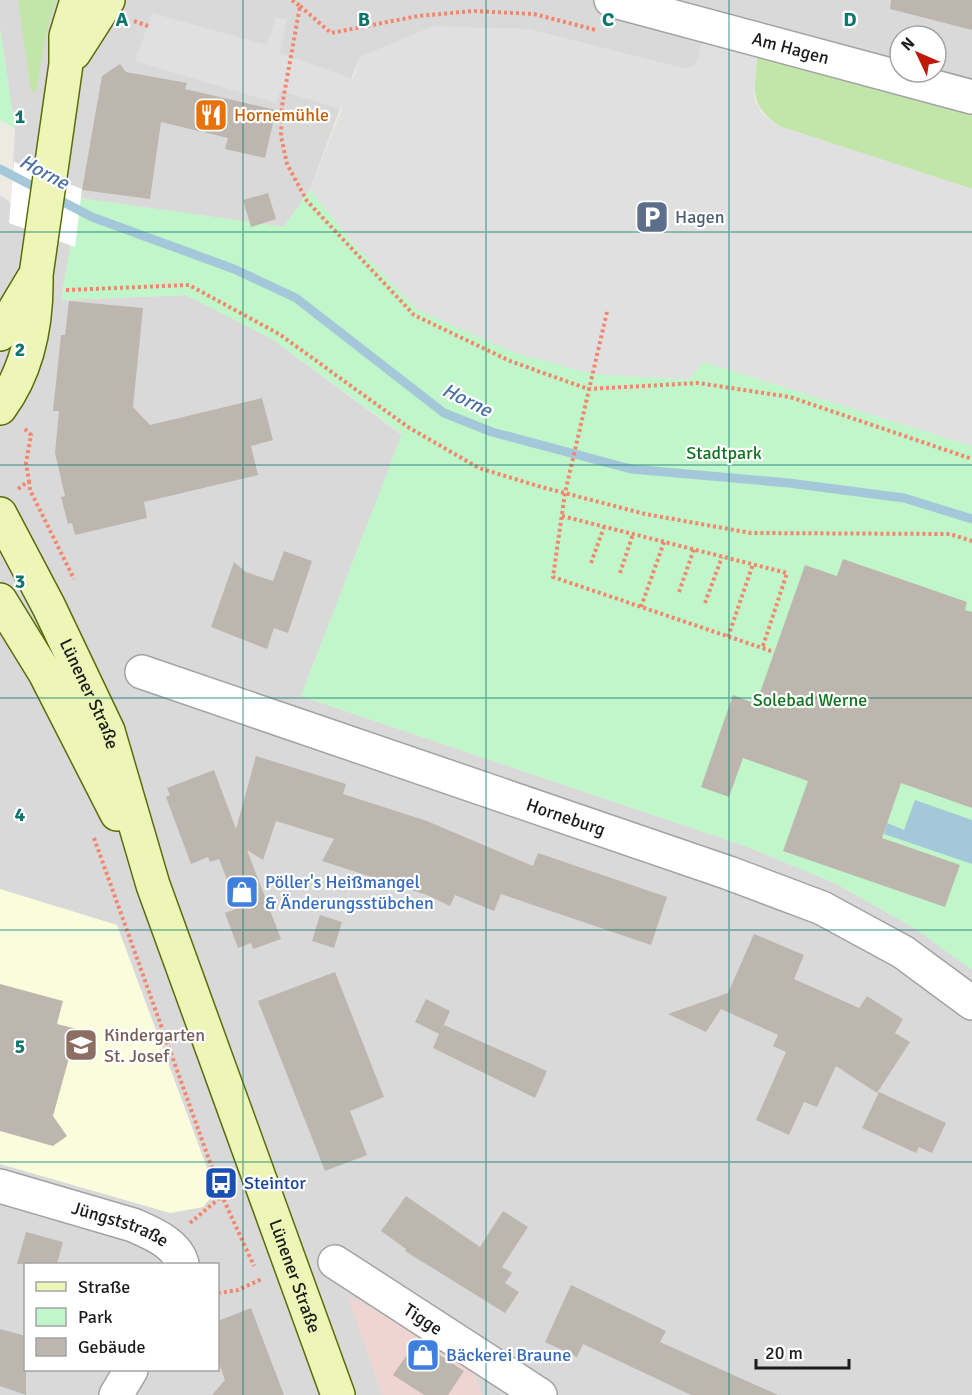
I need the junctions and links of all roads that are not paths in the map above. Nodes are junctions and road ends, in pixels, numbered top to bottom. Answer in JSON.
{"nodes":[{"id":1,"x":77,"y":0,"type":"edge"},
{"id":2,"x":610,"y":0,"type":"edge"},
{"id":3,"x":118,"y":9,"type":"edge"},
{"id":4,"x":66,"y":64,"type":"junction"},
{"id":5,"x":972,"y":97,"type":"edge"},
{"id":6,"x":36,"y":275,"type":"junction"},
{"id":7,"x":0,"y":334,"type":"edge"},
{"id":8,"x":1,"y":407,"type":"edge"},
{"id":9,"x":5,"y":504,"type":"edge"},
{"id":10,"x":0,"y":600,"type":"edge"},
{"id":11,"x":142,"y":672,"type":"dead end"},
{"id":12,"x":153,"y":885,"type":"junction"},
{"id":13,"x":972,"y":1003,"type":"edge"},
{"id":14,"x":0,"y":1186,"type":"edge"},
{"id":15,"x":174,"y":1253,"type":"edge"},
{"id":16,"x":335,"y":1262,"type":"dead end"},
{"id":17,"x":130,"y":1371,"type":"edge"},
{"id":18,"x":116,"y":1395,"type":"edge"},
{"id":19,"x":338,"y":1395,"type":"edge"},
{"id":20,"x":540,"y":1395,"type":"edge"}],
"edges":[{"from":1,"to":4,"type":"main road"},
{"from":2,"to":5,"type":"street","name":"Am Hagen"},
{"from":3,"to":4,"type":"main road"},
{"from":4,"to":6,"type":"main road"},
{"from":6,"to":7,"type":"main road"},
{"from":6,"to":8,"type":"main road"},
{"from":9,"to":12,"type":"main road","name":"Lünener Straße"},
{"from":10,"to":12,"type":"main road","name":"Lünener Straße"},
{"from":11,"to":13,"type":"street","name":"Horneburg"},
{"from":12,"to":19,"type":"main road","name":"Lünener Straße"},
{"from":14,"to":15,"type":"street","name":"Jüngststraße"},
{"from":16,"to":20,"type":"street","name":"Tigge"},
{"from":17,"to":18,"type":"street"}]}
